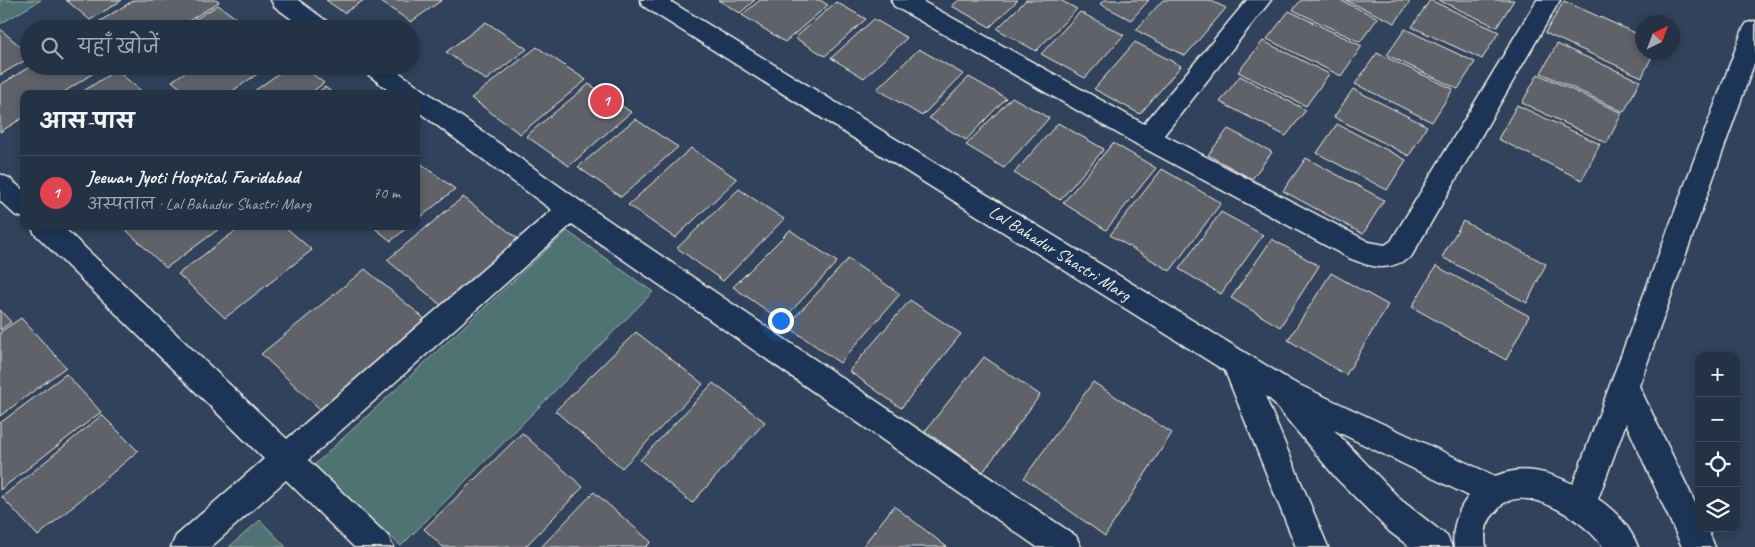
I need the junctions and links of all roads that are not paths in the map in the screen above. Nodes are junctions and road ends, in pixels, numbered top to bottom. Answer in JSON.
{"nodes":[{"id":1,"x":282,"y":0,"type":"edge"},
{"id":2,"x":651,"y":0,"type":"edge"},
{"id":3,"x":902,"y":0,"type":"edge"},
{"id":4,"x":1260,"y":0,"type":"edge"},
{"id":5,"x":1549,"y":0,"type":"edge"},
{"id":6,"x":309,"y":20,"type":"edge"},
{"id":7,"x":1755,"y":29,"type":"edge"},
{"id":8,"x":385,"y":75,"type":"edge"},
{"id":9,"x":406,"y":90,"type":"edge"},
{"id":10,"x":420,"y":100,"type":"edge"},
{"id":11,"x":1146,"y":138,"type":"junction"},
{"id":12,"x":0,"y":185,"type":"edge"},
{"id":13,"x":20,"y":203,"type":"edge"},
{"id":14,"x":571,"y":209,"type":"junction"},
{"id":15,"x":48,"y":230,"type":"edge"},
{"id":16,"x":1235,"y":361,"type":"junction"},
{"id":17,"x":1624,"y":387,"type":"junction"},
{"id":18,"x":1281,"y":390,"type":"junction"},
{"id":19,"x":287,"y":459,"type":"junction"},
{"id":20,"x":1494,"y":492,"type":"junction"},
{"id":21,"x":1581,"y":503,"type":"junction"},
{"id":22,"x":187,"y":547,"type":"edge"},
{"id":23,"x":377,"y":547,"type":"edge"},
{"id":24,"x":1065,"y":547,"type":"edge"},
{"id":25,"x":1312,"y":547,"type":"edge"},
{"id":26,"x":1436,"y":547,"type":"edge"},
{"id":27,"x":1470,"y":547,"type":"edge"},
{"id":28,"x":1622,"y":547,"type":"edge"},
{"id":29,"x":1699,"y":547,"type":"edge"}],
"edges":[{"from":1,"to":6,"type":"street"},
{"from":2,"to":16,"type":"street","name":"Lal Bahadur Shastri Marg"},
{"from":3,"to":11,"type":"street"},
{"from":4,"to":11,"type":"street"},
{"from":5,"to":11,"type":"street"},
{"from":7,"to":17,"type":"street"},
{"from":8,"to":9,"type":"street"},
{"from":10,"to":14,"type":"street"},
{"from":12,"to":13,"type":"street"},
{"from":14,"to":19,"type":"street"},
{"from":14,"to":24,"type":"street"},
{"from":15,"to":19,"type":"street"},
{"from":16,"to":18,"type":"street","name":"Lal Bahadur Shastri Marg"},
{"from":16,"to":25,"type":"street"},
{"from":17,"to":21,"type":"street"},
{"from":17,"to":29,"type":"street"},
{"from":18,"to":20,"type":"street"},
{"from":18,"to":26,"type":"street","name":"Lal Bahadur Shastri Marg"},
{"from":19,"to":22,"type":"street"},
{"from":19,"to":23,"type":"street"},
{"from":20,"to":21,"type":"street"},
{"from":20,"to":27,"type":"street"},
{"from":21,"to":28,"type":"street"}]}
